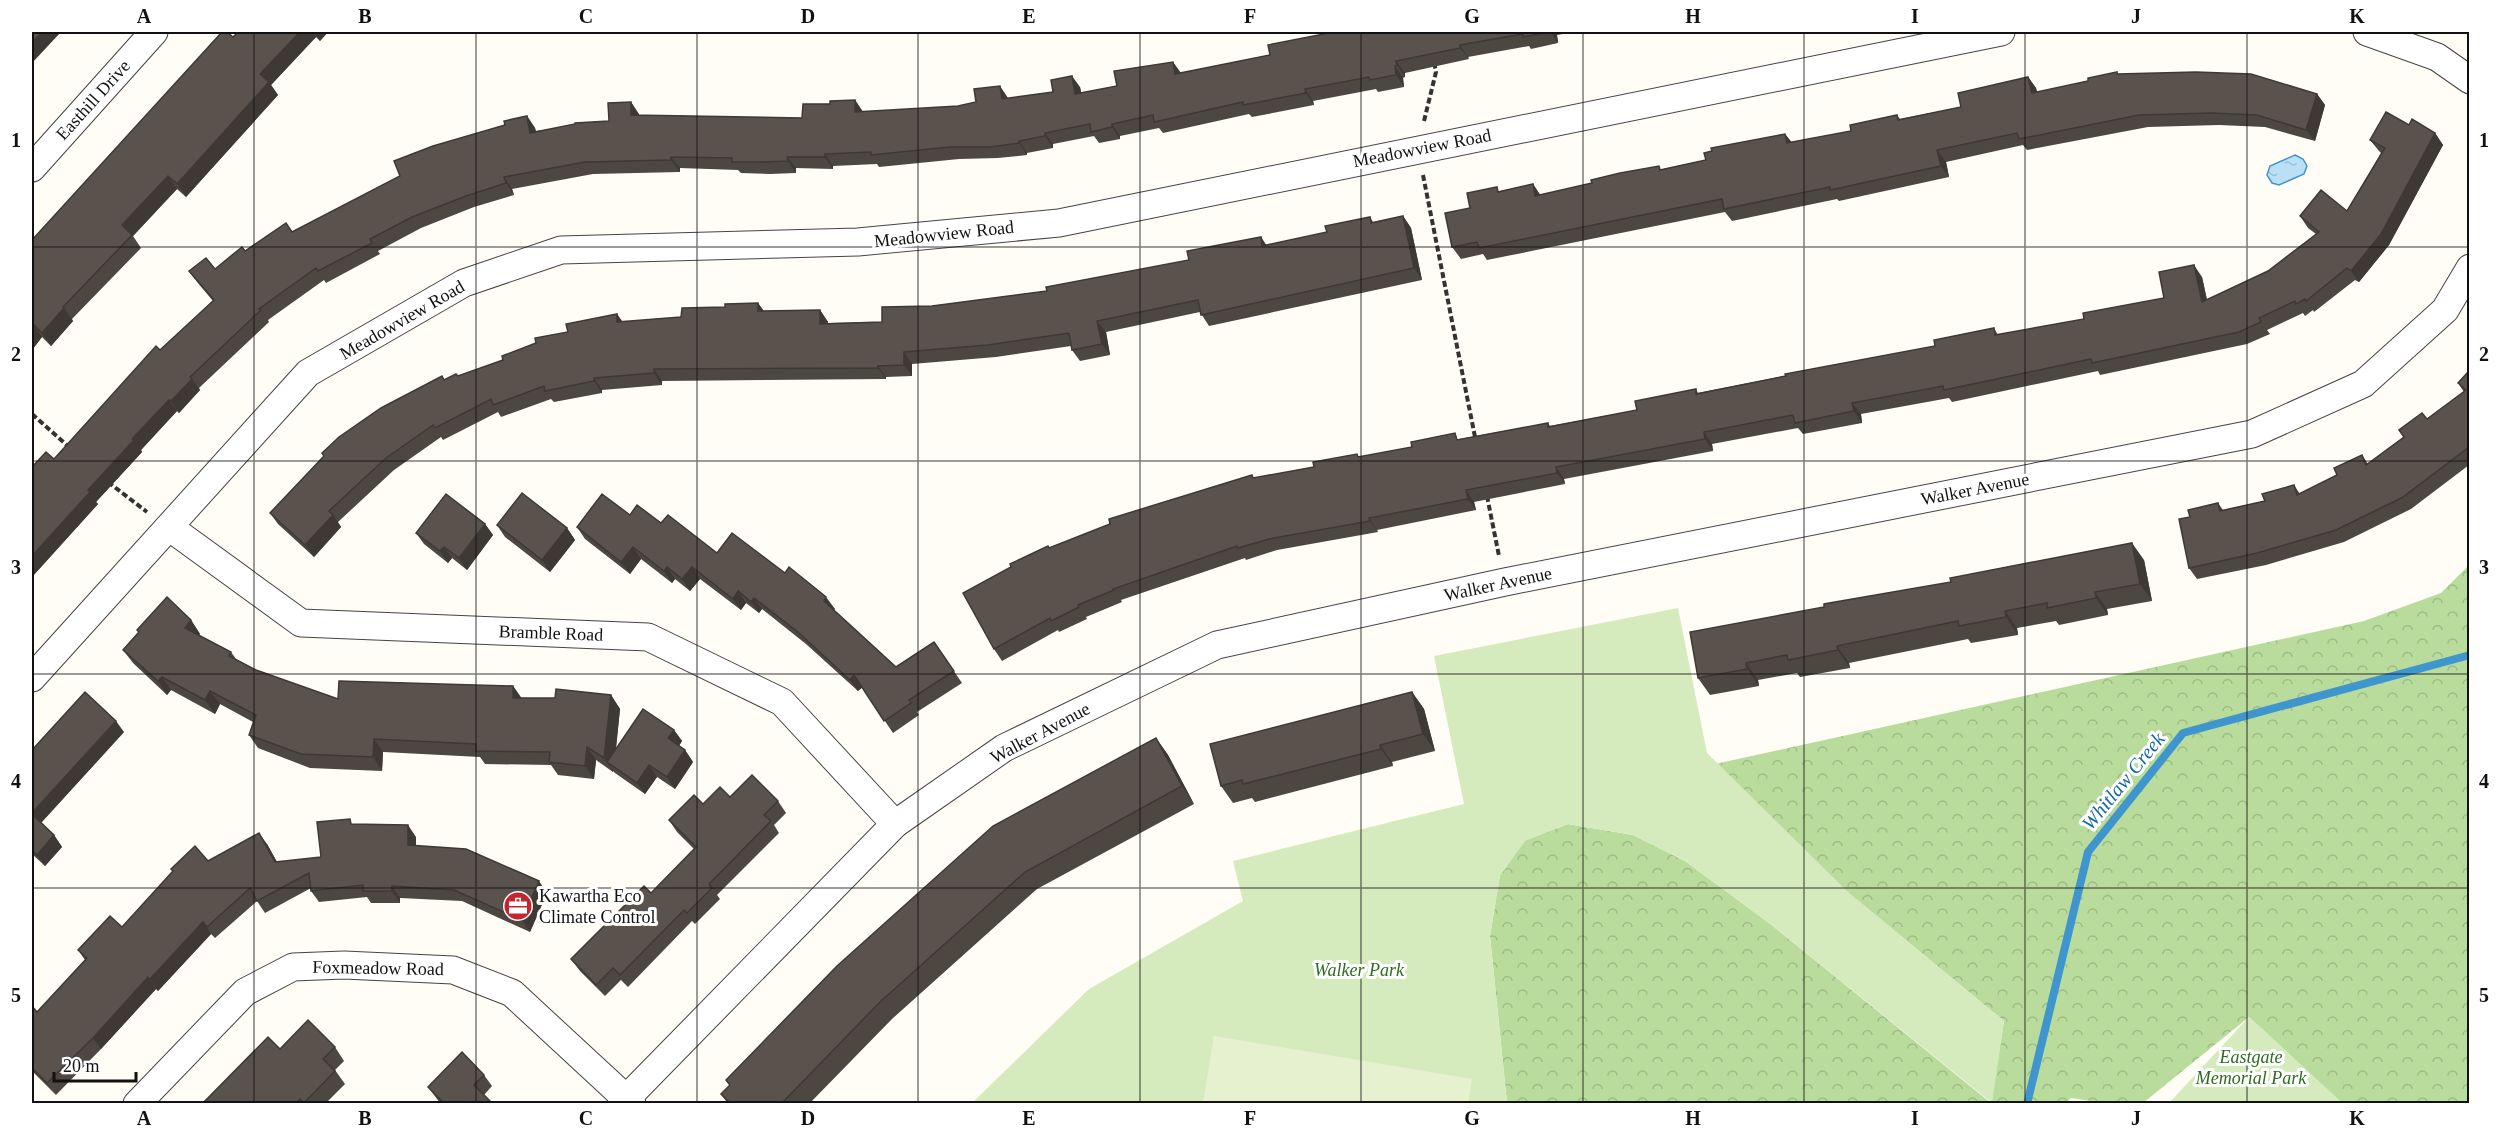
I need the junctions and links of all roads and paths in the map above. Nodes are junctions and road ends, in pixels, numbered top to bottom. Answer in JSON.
{"nodes":[{"id":1,"x":154,"y":32,"type":"edge"},
{"id":2,"x":2001,"y":32,"type":"edge"},
{"id":3,"x":2367,"y":32,"type":"edge"},
{"id":4,"x":1431,"y":52,"type":"edge"},
{"id":5,"x":2469,"y":80,"type":"edge"},
{"id":6,"x":1417,"y":149,"type":"junction"},
{"id":7,"x":32,"y":168,"type":"edge"},
{"id":8,"x":2469,"y":268,"type":"edge"},
{"id":9,"x":32,"y":414,"type":"edge"},
{"id":10,"x":1478,"y":448,"type":"edge"},
{"id":11,"x":76,"y":453,"type":"edge"},
{"id":12,"x":103,"y":477,"type":"edge"},
{"id":13,"x":1487,"y":494,"type":"edge"},
{"id":14,"x":169,"y":527,"type":"junction"},
{"id":15,"x":1505,"y":582,"type":"junction"},
{"id":16,"x":32,"y":678,"type":"edge"},
{"id":17,"x":895,"y":824,"type":"junction"},
{"id":18,"x":626,"y":1102,"type":"edge"},
{"id":19,"x":137,"y":1104,"type":"edge"}],
"edges":[{"from":1,"to":7,"type":"street","name":"Easthill Drive"},
{"from":2,"to":6,"type":"street","name":"Meadowview Road"},
{"from":3,"to":5,"type":"street"},
{"from":4,"to":6,"type":"path"},
{"from":6,"to":10,"type":"path"},
{"from":6,"to":14,"type":"street","name":"Meadowview Road"},
{"from":8,"to":15,"type":"street","name":"Walker Avenue"},
{"from":9,"to":11,"type":"path"},
{"from":12,"to":14,"type":"path"},
{"from":13,"to":15,"type":"path"},
{"from":14,"to":16,"type":"street","name":"Meadowview Road"},
{"from":14,"to":17,"type":"street","name":"Bramble Road"},
{"from":15,"to":17,"type":"street","name":"Walker Avenue"},
{"from":17,"to":18,"type":"street","name":"Walker Avenue"},
{"from":18,"to":19,"type":"street","name":"Foxmeadow Road"}]}
